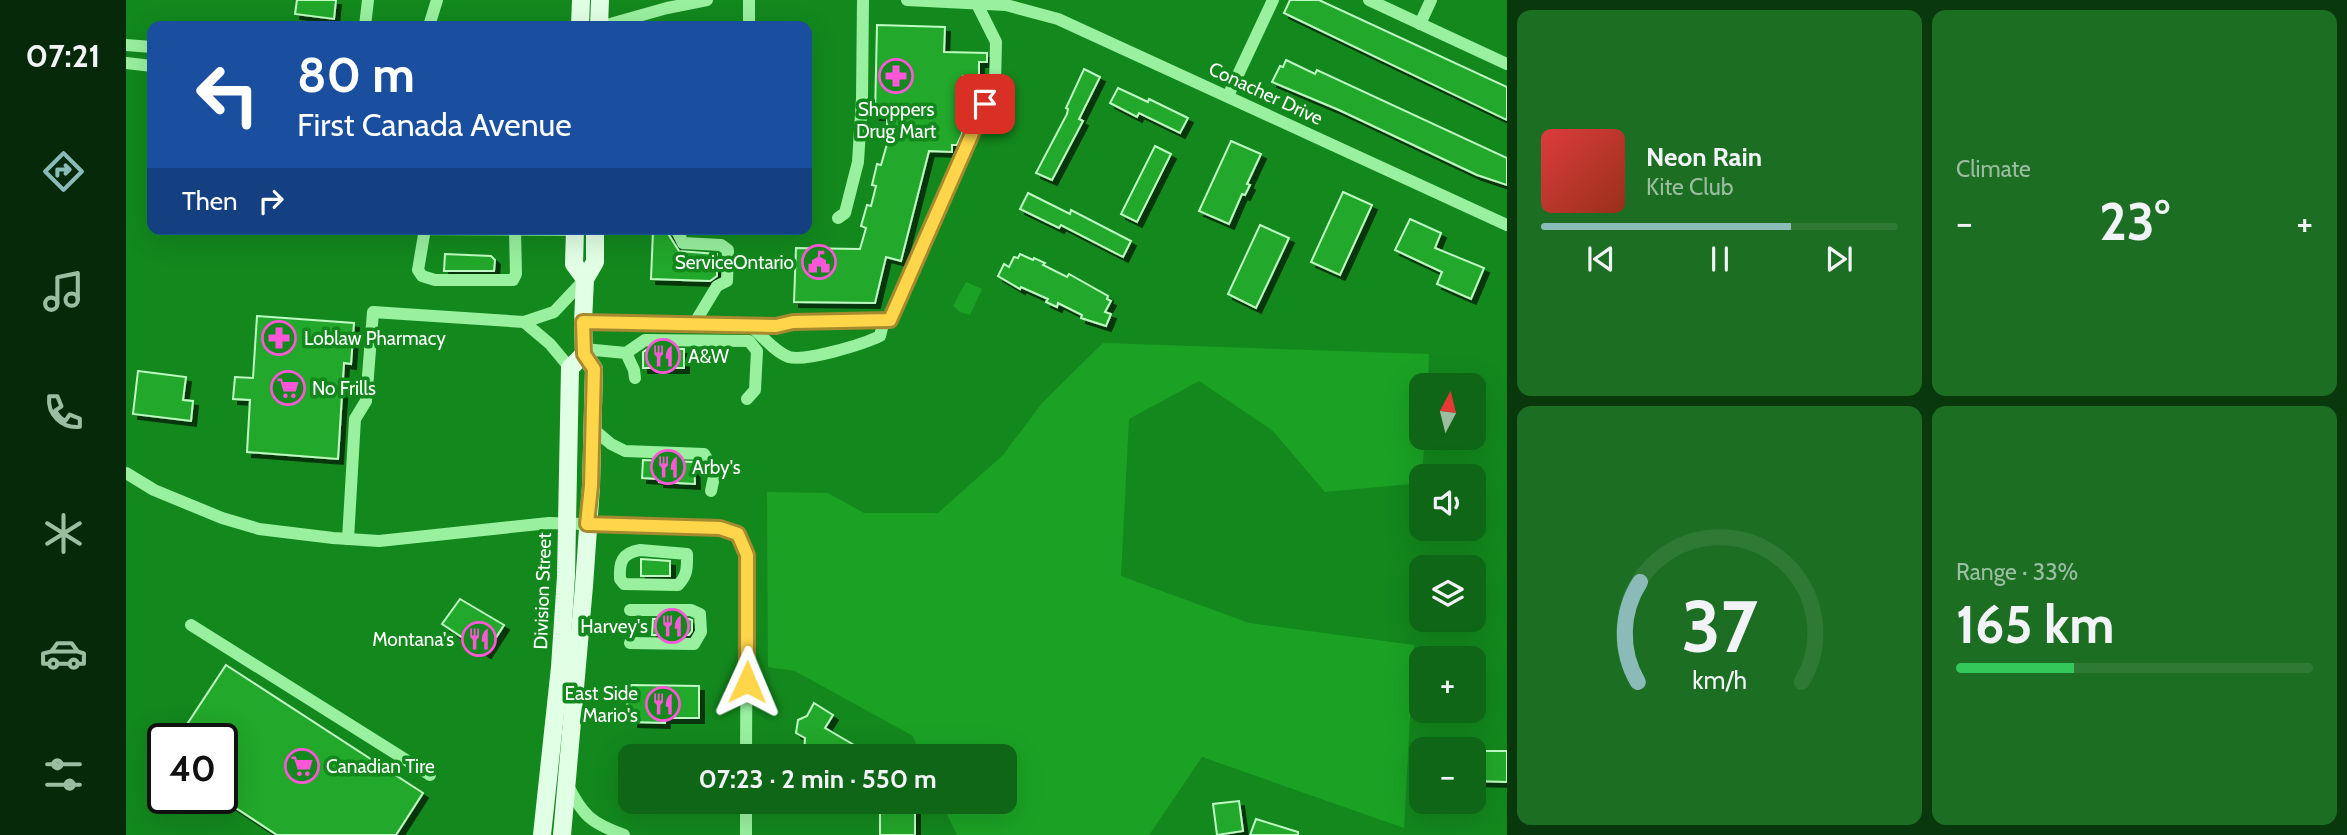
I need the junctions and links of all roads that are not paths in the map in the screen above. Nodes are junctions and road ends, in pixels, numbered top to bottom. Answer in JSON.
{"nodes":[{"id":1,"x":368,"y":0,"type":"edge"},
{"id":2,"x":437,"y":0,"type":"edge"},
{"id":3,"x":581,"y":0,"type":"edge"},
{"id":4,"x":600,"y":0,"type":"edge"},
{"id":5,"x":707,"y":0,"type":"edge"},
{"id":6,"x":750,"y":0,"type":"edge"},
{"id":7,"x":863,"y":0,"type":"edge"},
{"id":8,"x":907,"y":0,"type":"edge"},
{"id":9,"x":1273,"y":0,"type":"edge"},
{"id":10,"x":1369,"y":0,"type":"edge"},
{"id":11,"x":1431,"y":0,"type":"edge"},
{"id":12,"x":977,"y":4,"type":"junction"},
{"id":13,"x":366,"y":21,"type":"edge"},
{"id":14,"x":431,"y":21,"type":"edge"},
{"id":15,"x":580,"y":21,"type":"edge"},
{"id":16,"x":601,"y":21,"type":"edge"},
{"id":17,"x":619,"y":21,"type":"edge"},
{"id":18,"x":749,"y":21,"type":"edge"},
{"id":19,"x":1420,"y":23,"type":"junction"},
{"id":20,"x":126,"y":45,"type":"edge"},
{"id":21,"x":147,"y":47,"type":"edge"},
{"id":22,"x":126,"y":63,"type":"edge"},
{"id":23,"x":1507,"y":64,"type":"edge"},
{"id":24,"x":147,"y":65,"type":"edge"},
{"id":25,"x":1228,"y":96,"type":"junction"},
{"id":26,"x":838,"y":218,"type":"dead end"},
{"id":27,"x":1507,"y":225,"type":"edge"},
{"id":28,"x":423,"y":235,"type":"edge"},
{"id":29,"x":520,"y":235,"type":"edge"},
{"id":30,"x":575,"y":235,"type":"edge"},
{"id":31,"x":595,"y":235,"type":"edge"},
{"id":32,"x":679,"y":235,"type":"edge"},
{"id":33,"x":585,"y":279,"type":"junction"},
{"id":34,"x":695,"y":320,"type":"junction"},
{"id":35,"x":884,"y":320,"type":"junction"},
{"id":36,"x":524,"y":322,"type":"junction"},
{"id":37,"x":583,"y":322,"type":"junction"},
{"id":38,"x":750,"y":325,"type":"junction"},
{"id":39,"x":584,"y":352,"type":"junction"},
{"id":40,"x":626,"y":353,"type":"junction"},
{"id":41,"x":570,"y":368,"type":"junction"},
{"id":42,"x":635,"y":378,"type":"dead end"},
{"id":43,"x":747,"y":400,"type":"dead end"},
{"id":44,"x":592,"y":428,"type":"junction"},
{"id":45,"x":126,"y":473,"type":"edge"},
{"id":46,"x":710,"y":491,"type":"dead end"},
{"id":47,"x":566,"y":523,"type":"junction"},
{"id":48,"x":587,"y":524,"type":"junction"},
{"id":49,"x":348,"y":539,"type":"junction"},
{"id":50,"x":640,"y":550,"type":"joint"},
{"id":51,"x":630,"y":610,"type":"dead end"},
{"id":52,"x":191,"y":625,"type":"dead end"},
{"id":53,"x":630,"y":643,"type":"dead end"},
{"id":54,"x":746,"y":744,"type":"edge"},
{"id":55,"x":430,"y":775,"type":"dead end"},
{"id":56,"x":567,"y":785,"type":"junction"},
{"id":57,"x":746,"y":814,"type":"edge"},
{"id":58,"x":542,"y":835,"type":"edge"},
{"id":59,"x":562,"y":835,"type":"edge"},
{"id":60,"x":624,"y":835,"type":"edge"},
{"id":61,"x":746,"y":835,"type":"edge"}],
"edges":[{"from":1,"to":13,"type":"street"},
{"from":2,"to":14,"type":"street"},
{"from":3,"to":15,"type":"main road"},
{"from":4,"to":16,"type":"main road"},
{"from":5,"to":17,"type":"street"},
{"from":6,"to":18,"type":"street"},
{"from":7,"to":26,"type":"street"},
{"from":8,"to":12,"type":"street","name":"Conacher Drive"},
{"from":9,"to":25,"type":"street"},
{"from":10,"to":19,"type":"street"},
{"from":11,"to":19,"type":"street"},
{"from":12,"to":25,"type":"street","name":"Conacher Drive"},
{"from":12,"to":35,"type":"street"},
{"from":19,"to":23,"type":"street"},
{"from":20,"to":21,"type":"street"},
{"from":22,"to":24,"type":"street"},
{"from":25,"to":27,"type":"street","name":"Conacher Drive"},
{"from":28,"to":29,"type":"street"},
{"from":30,"to":33,"type":"main road","name":"Division Street"},
{"from":31,"to":33,"type":"main road","name":"Division Street"},
{"from":32,"to":34,"type":"street"},
{"from":33,"to":36,"type":"street"},
{"from":33,"to":37,"type":"main road","name":"Division Street"},
{"from":34,"to":37,"type":"street"},
{"from":34,"to":38,"type":"street"},
{"from":35,"to":38,"type":"street"},
{"from":35,"to":38,"type":"street"},
{"from":36,"to":41,"type":"street"},
{"from":36,"to":49,"type":"street"},
{"from":37,"to":39,"type":"main road","name":"Division Street"},
{"from":39,"to":40,"type":"street"},
{"from":39,"to":41,"type":"main road"},
{"from":39,"to":44,"type":"main road","name":"Division Street"},
{"from":40,"to":42,"type":"street"},
{"from":40,"to":43,"type":"street"},
{"from":41,"to":47,"type":"main road","name":"Division Street"},
{"from":44,"to":46,"type":"street"},
{"from":44,"to":48,"type":"main road","name":"Division Street"},
{"from":45,"to":49,"type":"street"},
{"from":47,"to":48,"type":"street"},
{"from":47,"to":49,"type":"street"},
{"from":47,"to":58,"type":"main road","name":"Division Street"},
{"from":48,"to":54,"type":"street"},
{"from":48,"to":56,"type":"main road","name":"Division Street"},
{"from":50,"to":50,"type":"street"},
{"from":51,"to":53,"type":"street"},
{"from":52,"to":55,"type":"street"},
{"from":56,"to":59,"type":"main road","name":"Division Street"},
{"from":56,"to":60,"type":"street"},
{"from":57,"to":61,"type":"street"}]}
